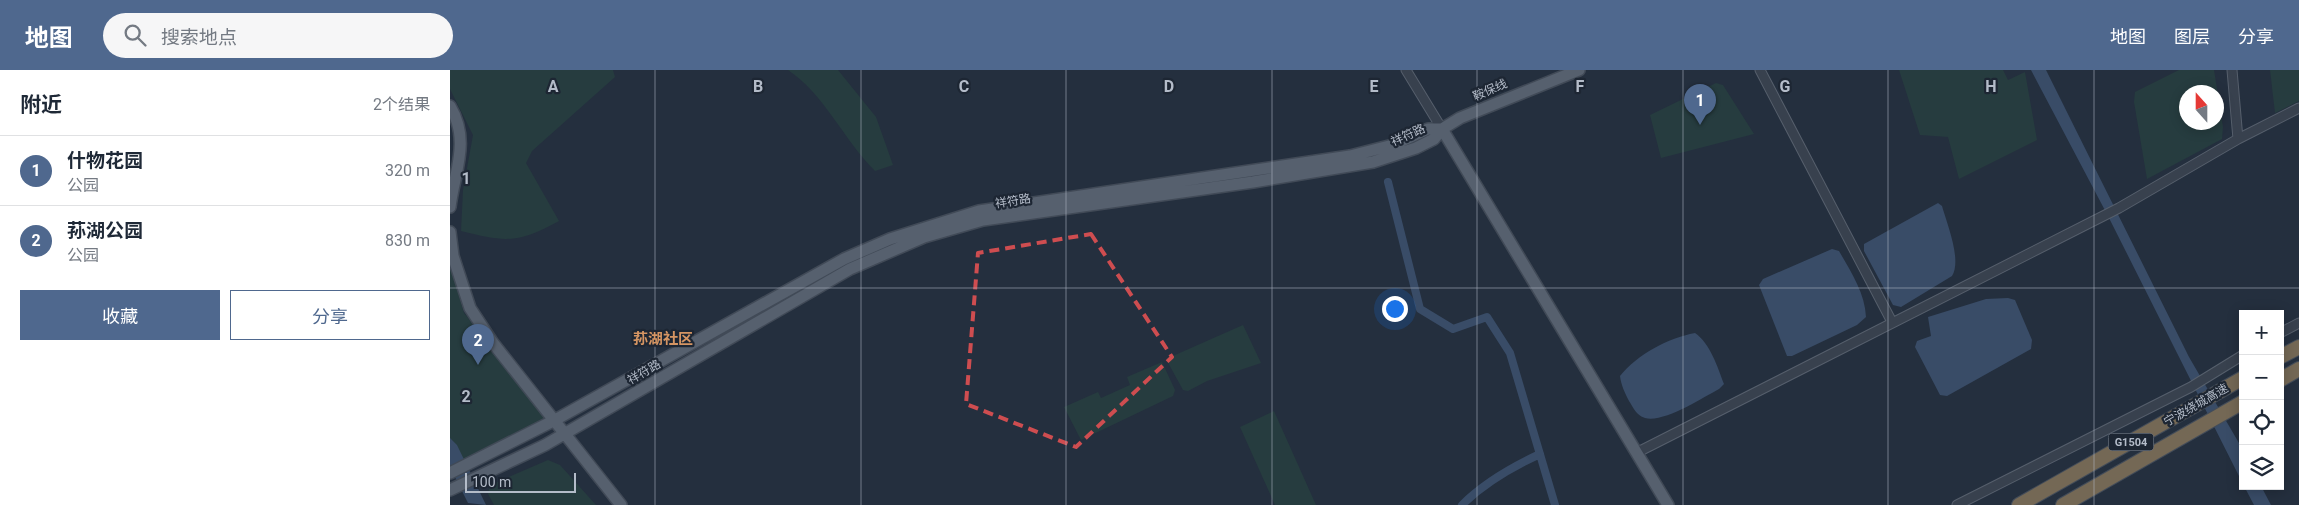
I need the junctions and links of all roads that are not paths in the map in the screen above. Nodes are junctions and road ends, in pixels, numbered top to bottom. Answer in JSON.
{"nodes":[{"id":1,"x":1406,"y":70,"type":"edge"},
{"id":2,"x":1579,"y":70,"type":"edge"},
{"id":3,"x":1760,"y":70,"type":"edge"},
{"id":4,"x":2232,"y":70,"type":"edge"},
{"id":5,"x":450,"y":106,"type":"edge"},
{"id":6,"x":2299,"y":108,"type":"edge"},
{"id":7,"x":1442,"y":129,"type":"junction"},
{"id":8,"x":2238,"y":139,"type":"junction"},
{"id":9,"x":450,"y":207,"type":"edge"},
{"id":10,"x":450,"y":232,"type":"edge"},
{"id":11,"x":1892,"y":322,"type":"junction"},
{"id":12,"x":2299,"y":323,"type":"edge"},
{"id":13,"x":2284,"y":331,"type":"edge"},
{"id":14,"x":2239,"y":357,"type":"edge"},
{"id":15,"x":2299,"y":369,"type":"edge"},
{"id":16,"x":2284,"y":378,"type":"edge"},
{"id":17,"x":2239,"y":380,"type":"edge"},
{"id":18,"x":2239,"y":404,"type":"edge"},
{"id":19,"x":555,"y":420,"type":"junction"},
{"id":20,"x":566,"y":433,"type":"junction"},
{"id":21,"x":1638,"y":452,"type":"junction"},
{"id":22,"x":450,"y":473,"type":"edge"},
{"id":23,"x":452,"y":489,"type":"edge"},
{"id":24,"x":621,"y":505,"type":"edge"},
{"id":25,"x":1668,"y":505,"type":"edge"},
{"id":26,"x":1957,"y":505,"type":"edge"},
{"id":27,"x":2019,"y":505,"type":"edge"},
{"id":28,"x":2063,"y":505,"type":"edge"}],
"edges":[{"from":1,"to":7,"type":"street"},
{"from":2,"to":7,"type":"main road","name":"鞍保线"},
{"from":3,"to":11,"type":"street"},
{"from":4,"to":8,"type":"street"},
{"from":5,"to":9,"type":"main road"},
{"from":6,"to":8,"type":"street"},
{"from":7,"to":19,"type":"main road","name":"祥符路"},
{"from":7,"to":20,"type":"main road","name":"祥符路"},
{"from":7,"to":21,"type":"main road"},
{"from":8,"to":11,"type":"street"},
{"from":10,"to":19,"type":"main road"},
{"from":11,"to":21,"type":"street"},
{"from":12,"to":13,"type":"street"},
{"from":14,"to":26,"type":"street"},
{"from":15,"to":16,"type":"highway"},
{"from":17,"to":27,"type":"highway","name":"宁波绕城高速","number":"G1504"},
{"from":18,"to":28,"type":"highway","name":"宁波绕城高速","number":"G1504"},
{"from":19,"to":20,"type":"main road"},
{"from":19,"to":22,"type":"main road","name":"祥符路"},
{"from":20,"to":23,"type":"main road","name":"祥符路"},
{"from":20,"to":24,"type":"main road"},
{"from":21,"to":25,"type":"main road"}]}
